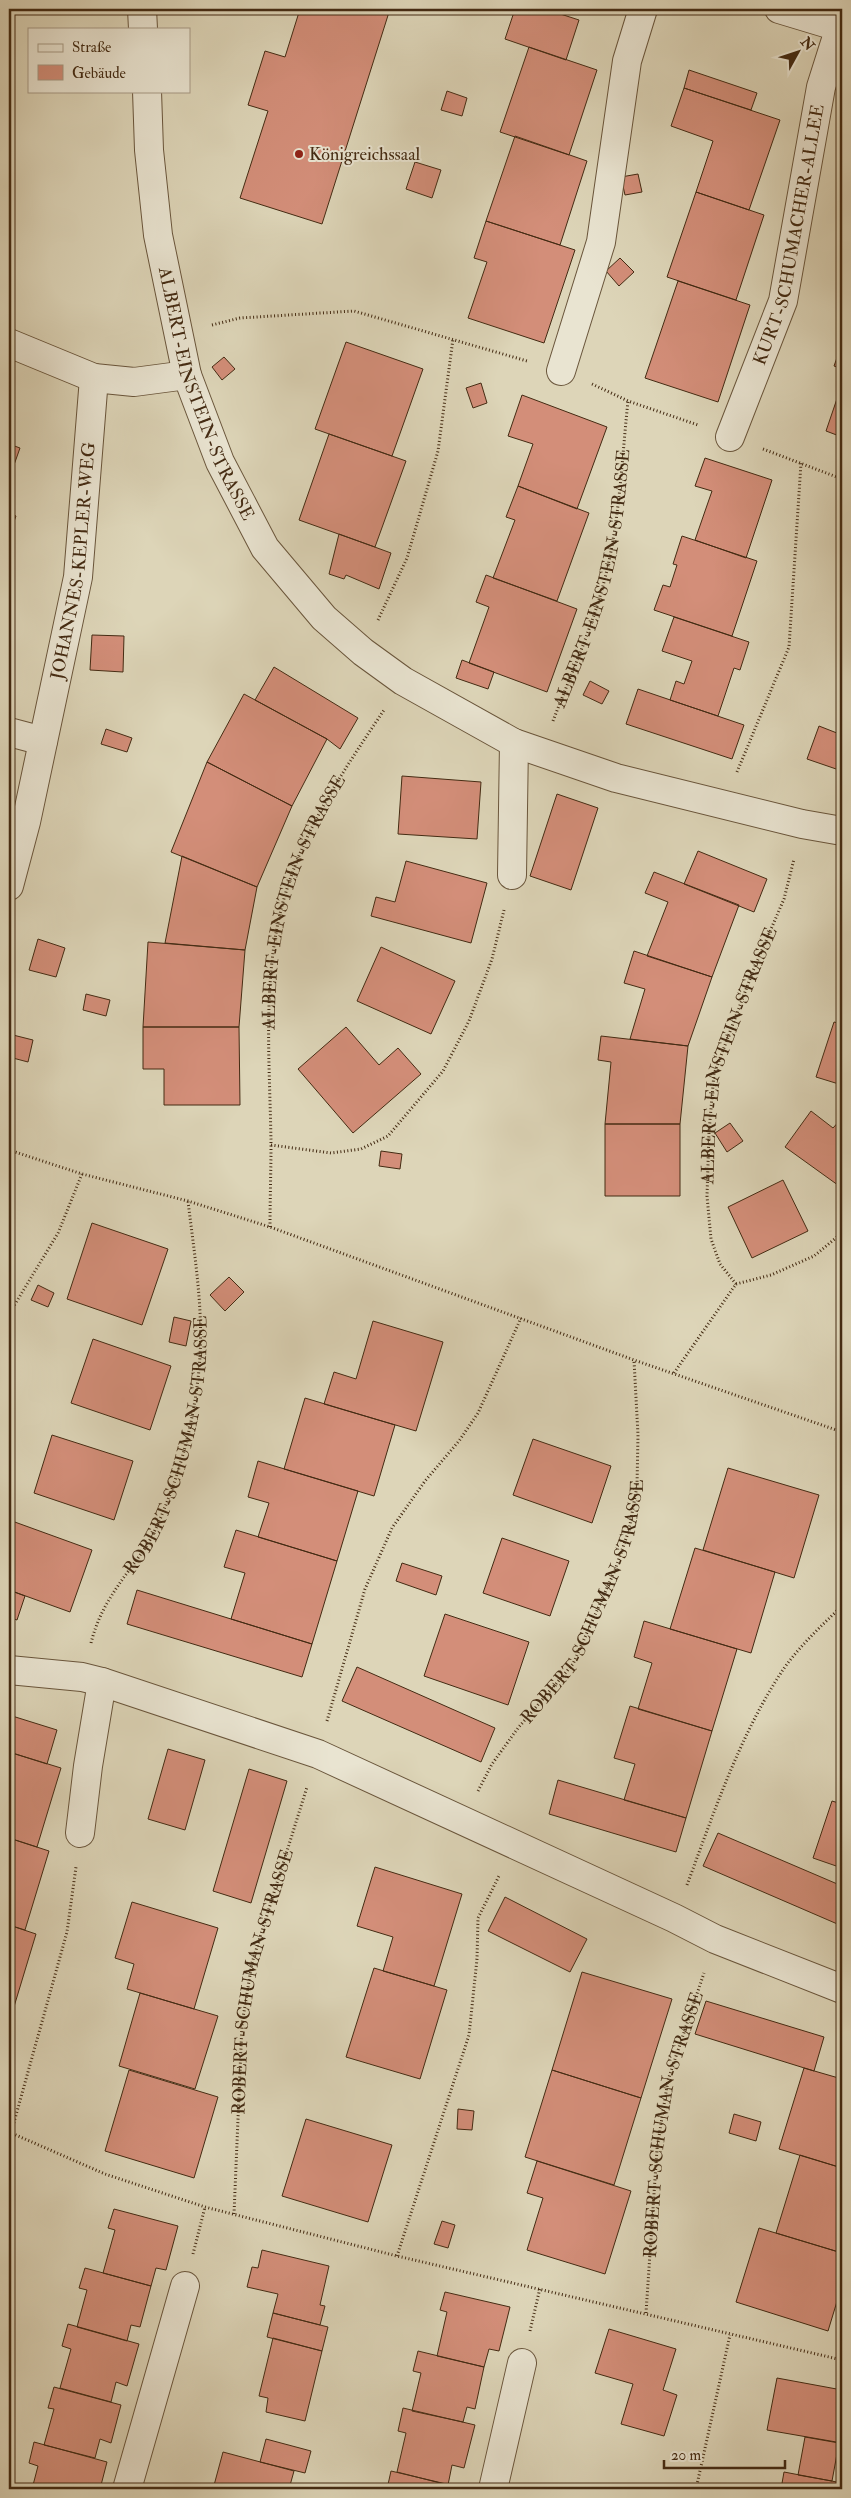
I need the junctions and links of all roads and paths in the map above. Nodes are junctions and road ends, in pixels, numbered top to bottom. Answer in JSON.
{"nodes":[{"id":1,"x":142,"y":9,"type":"edge"},
{"id":2,"x":643,"y":9,"type":"edge"},
{"id":3,"x":779,"y":9,"type":"edge"},
{"id":4,"x":143,"y":28,"type":"edge"},
{"id":5,"x":841,"y":28,"type":"edge"},
{"id":6,"x":146,"y":92,"type":"edge"},
{"id":7,"x":177,"y":334,"type":"junction"},
{"id":8,"x":453,"y":339,"type":"junction"},
{"id":9,"x":9,"y":344,"type":"edge"},
{"id":10,"x":561,"y":371,"type":"junction"},
{"id":11,"x":187,"y":375,"type":"junction"},
{"id":12,"x":94,"y":378,"type":"junction"},
{"id":13,"x":628,"y":400,"type":"junction"},
{"id":14,"x":730,"y":437,"type":"junction"},
{"id":15,"x":801,"y":463,"type":"junction"},
{"id":16,"x":842,"y":479,"type":"edge"},
{"id":17,"x":363,"y":652,"type":"junction"},
{"id":18,"x":403,"y":680,"type":"junction"},
{"id":19,"x":9,"y":732,"type":"edge"},
{"id":20,"x":43,"y":740,"type":"junction"},
{"id":21,"x":514,"y":742,"type":"junction"},
{"id":22,"x":540,"y":751,"type":"junction"},
{"id":23,"x":724,"y":805,"type":"junction"},
{"id":24,"x":802,"y":824,"type":"junction"},
{"id":25,"x":842,"y":831,"type":"edge"},
{"id":26,"x":512,"y":876,"type":"joint"},
{"id":27,"x":9,"y":886,"type":"edge"},
{"id":28,"x":271,"y":1145,"type":"junction"},
{"id":29,"x":9,"y":1150,"type":"edge"},
{"id":30,"x":82,"y":1174,"type":"junction"},
{"id":31,"x":188,"y":1201,"type":"junction"},
{"id":32,"x":270,"y":1227,"type":"junction"},
{"id":33,"x":842,"y":1233,"type":"edge"},
{"id":34,"x":736,"y":1284,"type":"junction"},
{"id":35,"x":9,"y":1314,"type":"edge"},
{"id":36,"x":521,"y":1318,"type":"junction"},
{"id":37,"x":634,"y":1360,"type":"junction"},
{"id":38,"x":674,"y":1373,"type":"junction"},
{"id":39,"x":842,"y":1432,"type":"edge"},
{"id":40,"x":842,"y":1606,"type":"edge"},
{"id":41,"x":9,"y":1670,"type":"edge"},
{"id":42,"x":92,"y":1679,"type":"junction"},
{"id":43,"x":318,"y":1754,"type":"junction"},
{"id":44,"x":461,"y":1822,"type":"junction"},
{"id":45,"x":80,"y":1833,"type":"joint"},
{"id":46,"x":514,"y":1845,"type":"junction"},
{"id":47,"x":674,"y":1918,"type":"junction"},
{"id":48,"x":715,"y":1939,"type":"junction"},
{"id":49,"x":842,"y":1989,"type":"edge"},
{"id":50,"x":10,"y":2132,"type":"edge"},
{"id":51,"x":204,"y":2207,"type":"junction"},
{"id":52,"x":234,"y":2214,"type":"junction"},
{"id":53,"x":397,"y":2256,"type":"junction"},
{"id":54,"x":185,"y":2286,"type":"joint"},
{"id":55,"x":540,"y":2288,"type":"junction"},
{"id":56,"x":646,"y":2313,"type":"junction"},
{"id":57,"x":730,"y":2335,"type":"junction"},
{"id":58,"x":842,"y":2360,"type":"edge"},
{"id":59,"x":522,"y":2363,"type":"joint"},
{"id":60,"x":127,"y":2489,"type":"edge"},
{"id":61,"x":493,"y":2489,"type":"edge"},
{"id":62,"x":696,"y":2489,"type":"edge"}],
"edges":[{"from":1,"to":4,"type":"street"},
{"from":2,"to":10,"type":"street"},
{"from":3,"to":5,"type":"street"},
{"from":5,"to":14,"type":"street","name":"KURT-SCHUMACHER-ALLEE"},
{"from":6,"to":7,"type":"street","name":"ALBERT-EINSTEIN-STRASSE"},
{"from":7,"to":8,"type":"path"},
{"from":7,"to":11,"type":"street","name":"ALBERT-EINSTEIN-STRASSE"},
{"from":8,"to":10,"type":"path"},
{"from":8,"to":17,"type":"path"},
{"from":9,"to":12,"type":"street"},
{"from":10,"to":13,"type":"path"},
{"from":11,"to":12,"type":"street"},
{"from":11,"to":17,"type":"street","name":"ALBERT-EINSTEIN-STRASSE"},
{"from":12,"to":20,"type":"street","name":"JOHANNES-KEPLER-WEG"},
{"from":13,"to":14,"type":"path"},
{"from":13,"to":22,"type":"path","name":"ALBERT-EINSTEIN-STRASSE"},
{"from":14,"to":15,"type":"path"},
{"from":15,"to":16,"type":"path"},
{"from":15,"to":23,"type":"path"},
{"from":17,"to":18,"type":"street","name":"ALBERT-EINSTEIN-STRASSE"},
{"from":18,"to":21,"type":"street","name":"ALBERT-EINSTEIN-STRASSE"},
{"from":18,"to":28,"type":"path","name":"ALBERT-EINSTEIN-STRASSE"},
{"from":19,"to":20,"type":"street"},
{"from":20,"to":27,"type":"street","name":"JOHANNES-KEPLER-WEG"},
{"from":21,"to":22,"type":"street","name":"ALBERT-EINSTEIN-STRASSE"},
{"from":21,"to":26,"type":"street"},
{"from":22,"to":23,"type":"street","name":"ALBERT-EINSTEIN-STRASSE"},
{"from":23,"to":24,"type":"street","name":"ALBERT-EINSTEIN-STRASSE"},
{"from":24,"to":25,"type":"street","name":"ALBERT-EINSTEIN-STRASSE"},
{"from":24,"to":34,"type":"path","name":"ALBERT-EINSTEIN-STRASSE"},
{"from":26,"to":28,"type":"path"},
{"from":28,"to":32,"type":"path","name":"ALBERT-EINSTEIN-STRASSE"},
{"from":29,"to":30,"type":"path"},
{"from":30,"to":31,"type":"path"},
{"from":30,"to":35,"type":"path"},
{"from":31,"to":32,"type":"path"},
{"from":31,"to":42,"type":"path","name":"ROBERT-SCHUMAN-STRASSE"},
{"from":32,"to":36,"type":"path"},
{"from":33,"to":34,"type":"path"},
{"from":34,"to":38,"type":"path"},
{"from":36,"to":37,"type":"path"},
{"from":36,"to":43,"type":"path","name":"ROBERT-SCHUMAN-STRASSE"},
{"from":37,"to":38,"type":"path"},
{"from":37,"to":44,"type":"path","name":"ROBERT-SCHUMAN-STRASSE"},
{"from":38,"to":39,"type":"path"},
{"from":40,"to":47,"type":"path"},
{"from":41,"to":42,"type":"street"},
{"from":42,"to":43,"type":"street"},
{"from":42,"to":45,"type":"street"},
{"from":43,"to":44,"type":"street"},
{"from":43,"to":52,"type":"path","name":"ROBERT-SCHUMAN-STRASSE"},
{"from":44,"to":46,"type":"street"},
{"from":45,"to":50,"type":"path"},
{"from":46,"to":47,"type":"street"},
{"from":46,"to":53,"type":"path"},
{"from":47,"to":48,"type":"street"},
{"from":48,"to":49,"type":"street"},
{"from":48,"to":56,"type":"path","name":"ROBERT-SCHUMAN-STRASSE"},
{"from":50,"to":51,"type":"path"},
{"from":51,"to":52,"type":"path"},
{"from":51,"to":54,"type":"path"},
{"from":52,"to":53,"type":"path"},
{"from":53,"to":55,"type":"path"},
{"from":54,"to":60,"type":"street"},
{"from":55,"to":56,"type":"path"},
{"from":55,"to":59,"type":"path"},
{"from":56,"to":57,"type":"path"},
{"from":57,"to":58,"type":"path"},
{"from":57,"to":62,"type":"path"},
{"from":59,"to":61,"type":"street"}]}
